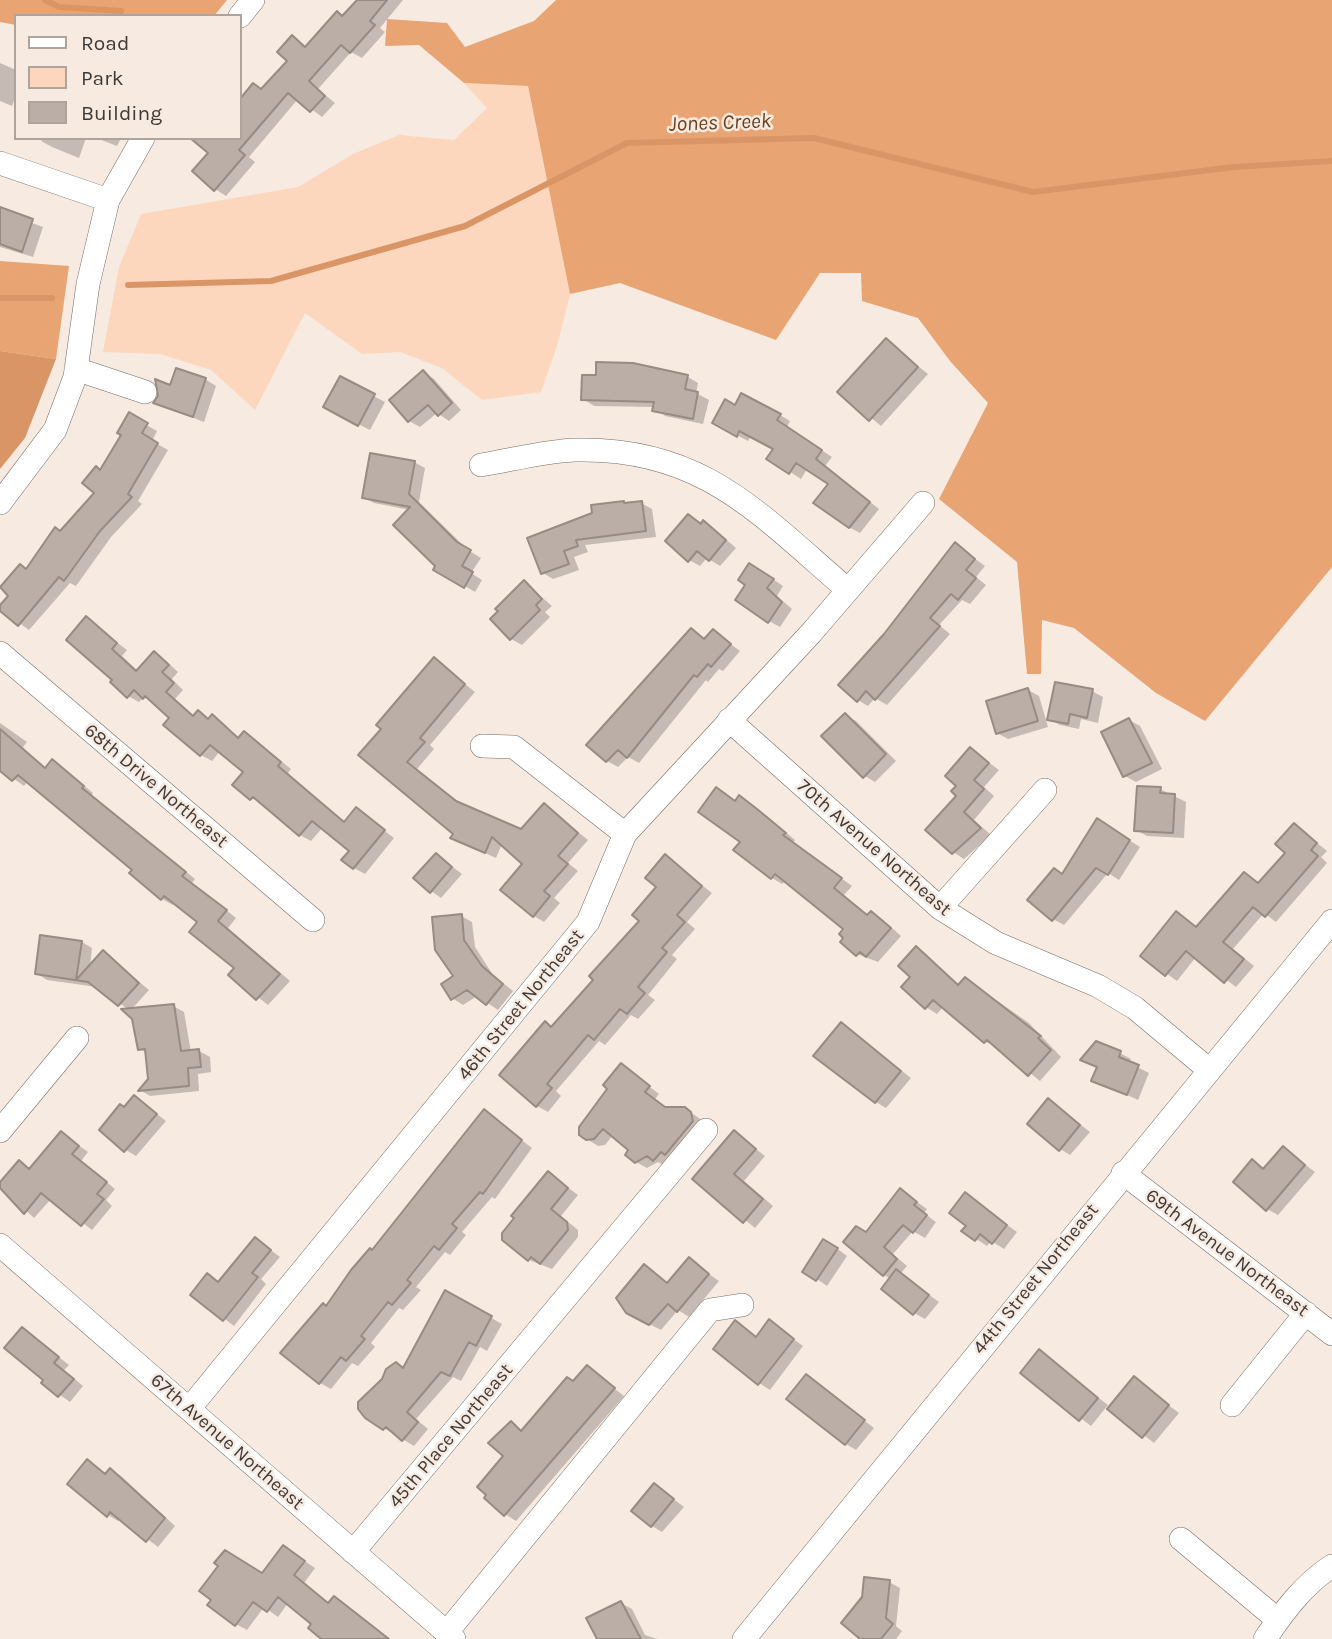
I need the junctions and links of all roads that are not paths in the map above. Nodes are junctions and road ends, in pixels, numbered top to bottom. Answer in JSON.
{"nodes":[{"id":1,"x":253,"y":0,"type":"edge"},
{"id":2,"x":242,"y":14,"type":"edge"},
{"id":3,"x":142,"y":140,"type":"edge"},
{"id":4,"x":0,"y":163,"type":"edge"},
{"id":5,"x":108,"y":200,"type":"junction"},
{"id":6,"x":76,"y":369,"type":"junction"},
{"id":7,"x":145,"y":392,"type":"dead end"},
{"id":8,"x":481,"y":465,"type":"dead end"},
{"id":9,"x":0,"y":503,"type":"edge"},
{"id":10,"x":923,"y":503,"type":"dead end"},
{"id":11,"x":848,"y":590,"type":"junction"},
{"id":12,"x":0,"y":653,"type":"edge"},
{"id":13,"x":729,"y":720,"type":"junction"},
{"id":14,"x":482,"y":746,"type":"dead end"},
{"id":15,"x":1045,"y":790,"type":"dead end"},
{"id":16,"x":625,"y":834,"type":"junction"},
{"id":17,"x":940,"y":908,"type":"junction"},
{"id":18,"x":313,"y":920,"type":"dead end"},
{"id":19,"x":1332,"y":921,"type":"edge"},
{"id":20,"x":77,"y":1038,"type":"dead end"},
{"id":21,"x":1208,"y":1069,"type":"junction"},
{"id":22,"x":706,"y":1130,"type":"dead end"},
{"id":23,"x":0,"y":1131,"type":"edge"},
{"id":24,"x":1123,"y":1173,"type":"junction"},
{"id":25,"x":0,"y":1245,"type":"edge"},
{"id":26,"x":741,"y":1305,"type":"dead end"},
{"id":27,"x":1306,"y":1313,"type":"junction"},
{"id":28,"x":1332,"y":1334,"type":"edge"},
{"id":29,"x":1232,"y":1405,"type":"dead end"},
{"id":30,"x":189,"y":1409,"type":"junction"},
{"id":31,"x":1181,"y":1539,"type":"dead end"},
{"id":32,"x":353,"y":1552,"type":"junction"},
{"id":33,"x":1332,"y":1566,"type":"edge"},
{"id":34,"x":1278,"y":1620,"type":"junction"},
{"id":35,"x":450,"y":1636,"type":"edge"},
{"id":36,"x":744,"y":1639,"type":"edge"},
{"id":37,"x":1265,"y":1639,"type":"edge"}],
"edges":[{"from":1,"to":2,"type":"street"},
{"from":3,"to":5,"type":"street"},
{"from":4,"to":5,"type":"street"},
{"from":5,"to":6,"type":"street"},
{"from":6,"to":7,"type":"street"},
{"from":6,"to":9,"type":"street"},
{"from":8,"to":11,"type":"street"},
{"from":10,"to":11,"type":"street","name":"46th Street Northeast"},
{"from":11,"to":13,"type":"street","name":"46th Street Northeast"},
{"from":12,"to":18,"type":"street","name":"68th Drive Northeast"},
{"from":13,"to":16,"type":"street","name":"46th Street Northeast"},
{"from":13,"to":17,"type":"street","name":"70th Avenue Northeast"},
{"from":14,"to":16,"type":"street"},
{"from":15,"to":17,"type":"street"},
{"from":16,"to":30,"type":"street","name":"46th Street Northeast"},
{"from":17,"to":21,"type":"street","name":"70th Avenue Northeast"},
{"from":19,"to":21,"type":"street","name":"44th Street Northeast"},
{"from":20,"to":23,"type":"street"},
{"from":21,"to":24,"type":"street","name":"44th Street Northeast"},
{"from":22,"to":32,"type":"street","name":"45th Place Northeast"},
{"from":24,"to":27,"type":"street","name":"69th Avenue Northeast"},
{"from":24,"to":36,"type":"street","name":"44th Street Northeast"},
{"from":25,"to":30,"type":"street","name":"67th Avenue Northeast"},
{"from":26,"to":35,"type":"street"},
{"from":27,"to":28,"type":"street","name":"69th Avenue Northeast"},
{"from":27,"to":29,"type":"street"},
{"from":30,"to":32,"type":"street","name":"67th Avenue Northeast"},
{"from":31,"to":34,"type":"street"},
{"from":32,"to":35,"type":"street","name":"67th Avenue Northeast"},
{"from":33,"to":34,"type":"street"},
{"from":34,"to":37,"type":"street"}]}
